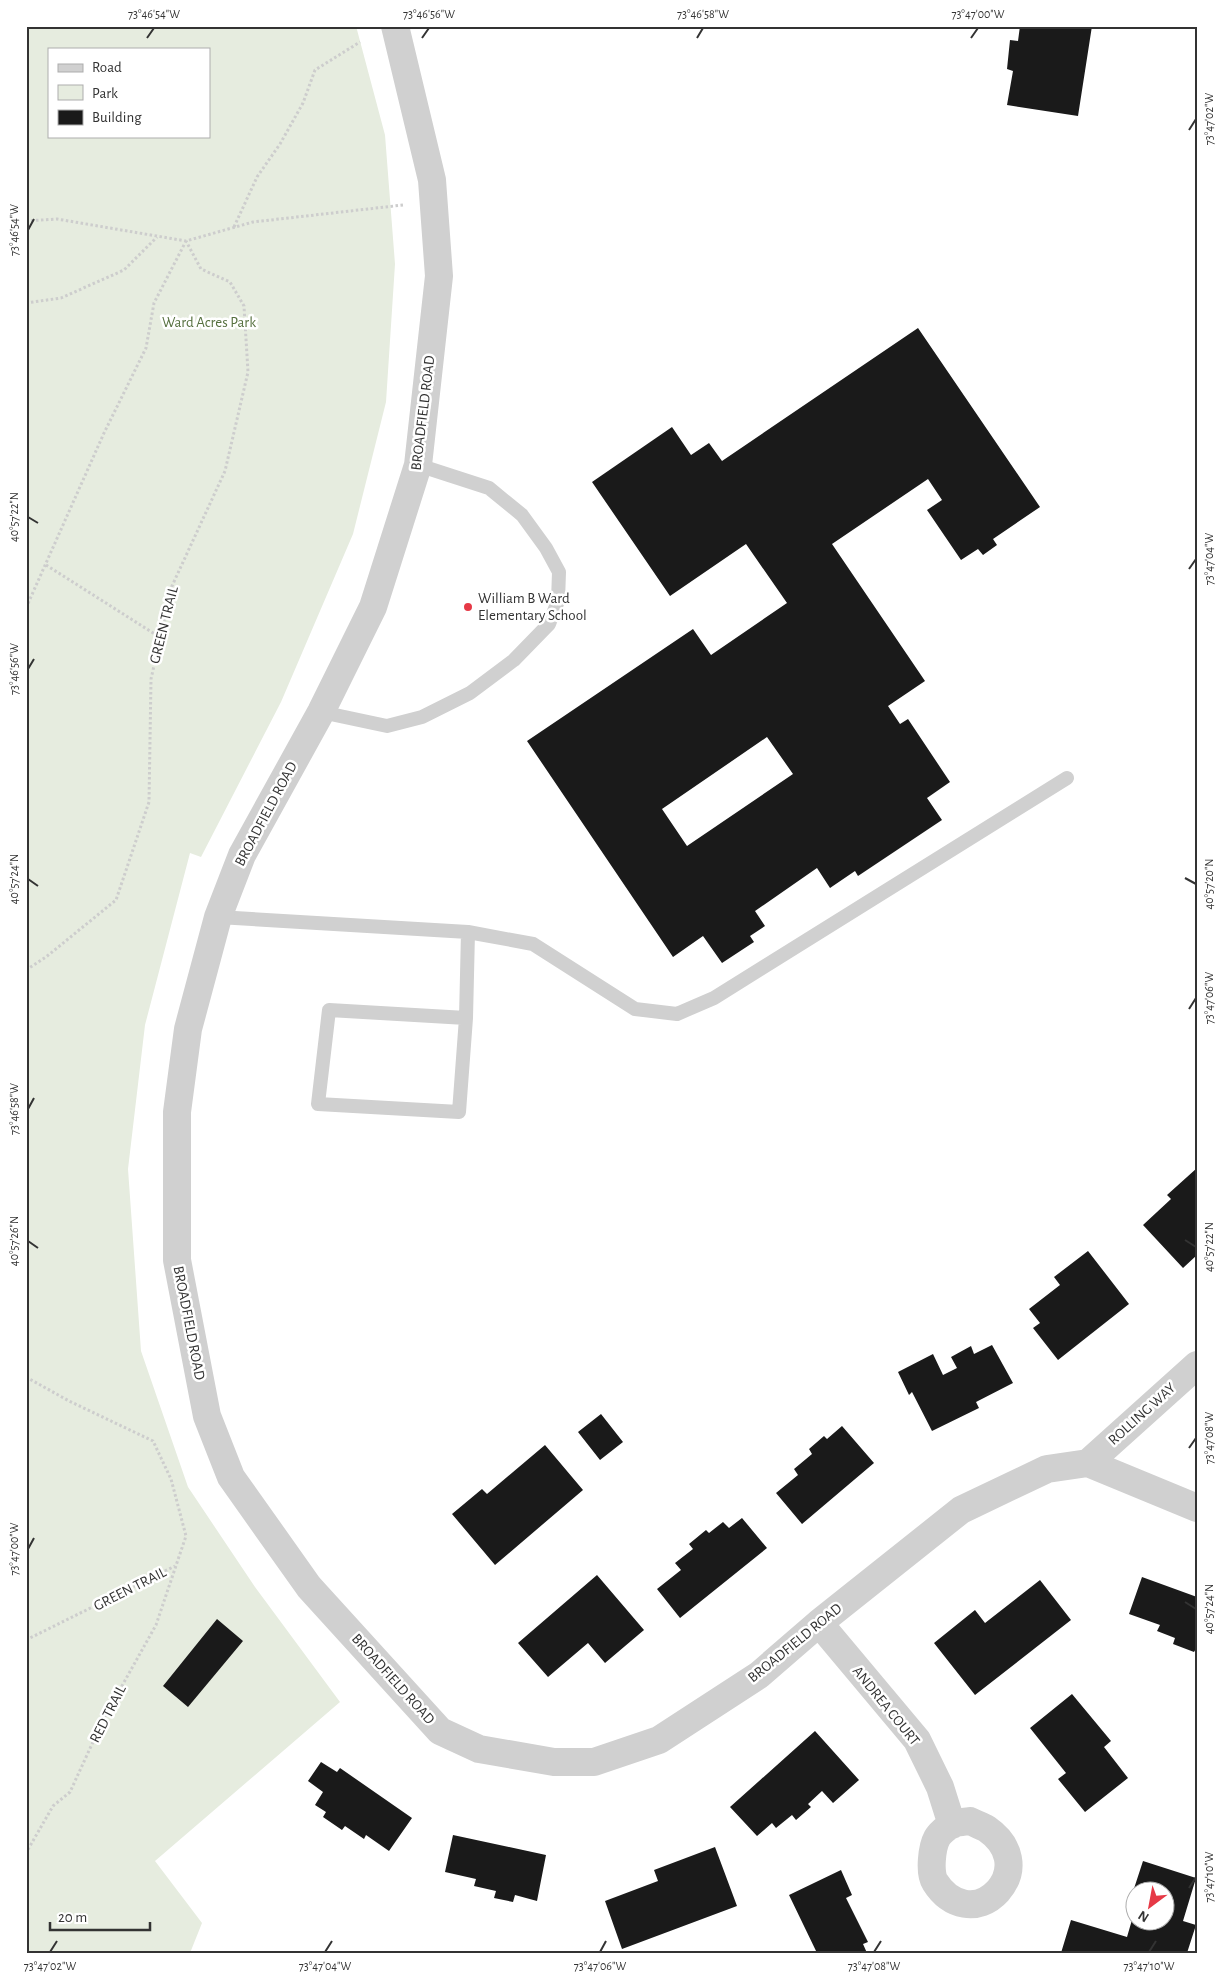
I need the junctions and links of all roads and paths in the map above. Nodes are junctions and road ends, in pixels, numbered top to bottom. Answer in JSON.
{"nodes":[{"id":1,"x":395,"y":26,"type":"edge"},
{"id":2,"x":360,"y":42,"type":"dead end"},
{"id":3,"x":433,"y":201,"type":"junction"},
{"id":4,"x":26,"y":221,"type":"edge"},
{"id":5,"x":234,"y":228,"type":"junction"},
{"id":6,"x":158,"y":236,"type":"junction"},
{"id":7,"x":186,"y":241,"type":"junction"},
{"id":8,"x":26,"y":303,"type":"edge"},
{"id":9,"x":418,"y":466,"type":"junction"},
{"id":10,"x":46,"y":565,"type":"junction"},
{"id":11,"x":26,"y":608,"type":"edge"},
{"id":12,"x":160,"y":638,"type":"junction"},
{"id":13,"x":321,"y":712,"type":"junction"},
{"id":14,"x":1067,"y":778,"type":"dead end"},
{"id":15,"x":218,"y":917,"type":"junction"},
{"id":16,"x":468,"y":932,"type":"junction"},
{"id":17,"x":26,"y":970,"type":"edge"},
{"id":18,"x":466,"y":1018,"type":"junction"},
{"id":19,"x":1197,"y":1365,"type":"edge"},
{"id":20,"x":26,"y":1377,"type":"edge"},
{"id":21,"x":1088,"y":1463,"type":"junction"},
{"id":22,"x":1197,"y":1508,"type":"edge"},
{"id":23,"x":175,"y":1566,"type":"junction"},
{"id":24,"x":819,"y":1623,"type":"junction"},
{"id":25,"x":26,"y":1640,"type":"edge"},
{"id":26,"x":952,"y":1825,"type":"dead end"},
{"id":27,"x":26,"y":1853,"type":"edge"}],
"edges":[{"from":1,"to":3,"type":"street","name":"BROADFIELD ROAD"},
{"from":2,"to":5,"type":"path"},
{"from":3,"to":5,"type":"path"},
{"from":3,"to":9,"type":"street","name":"BROADFIELD ROAD"},
{"from":4,"to":6,"type":"path"},
{"from":5,"to":7,"type":"path"},
{"from":6,"to":7,"type":"path"},
{"from":6,"to":8,"type":"path"},
{"from":7,"to":10,"type":"path"},
{"from":7,"to":12,"type":"path","name":"GREEN TRAIL"},
{"from":9,"to":13,"type":"street","name":"BROADFIELD ROAD"},
{"from":9,"to":13,"type":"lane"},
{"from":10,"to":11,"type":"path"},
{"from":10,"to":12,"type":"path"},
{"from":12,"to":17,"type":"path","name":"GREEN TRAIL"},
{"from":13,"to":15,"type":"street","name":"BROADFIELD ROAD"},
{"from":14,"to":16,"type":"lane"},
{"from":15,"to":16,"type":"lane"},
{"from":15,"to":24,"type":"street","name":"BROADFIELD ROAD"},
{"from":16,"to":18,"type":"lane"},
{"from":18,"to":18,"type":"lane"},
{"from":19,"to":21,"type":"street","name":"ROLLING WAY"},
{"from":20,"to":23,"type":"path","name":"GREEN TRAIL"},
{"from":21,"to":22,"type":"street"},
{"from":21,"to":24,"type":"street","name":"BROADFIELD ROAD"},
{"from":23,"to":25,"type":"path","name":"GREEN TRAIL"},
{"from":23,"to":27,"type":"path","name":"RED TRAIL"},
{"from":24,"to":26,"type":"street","name":"ANDREA COURT"}]}
